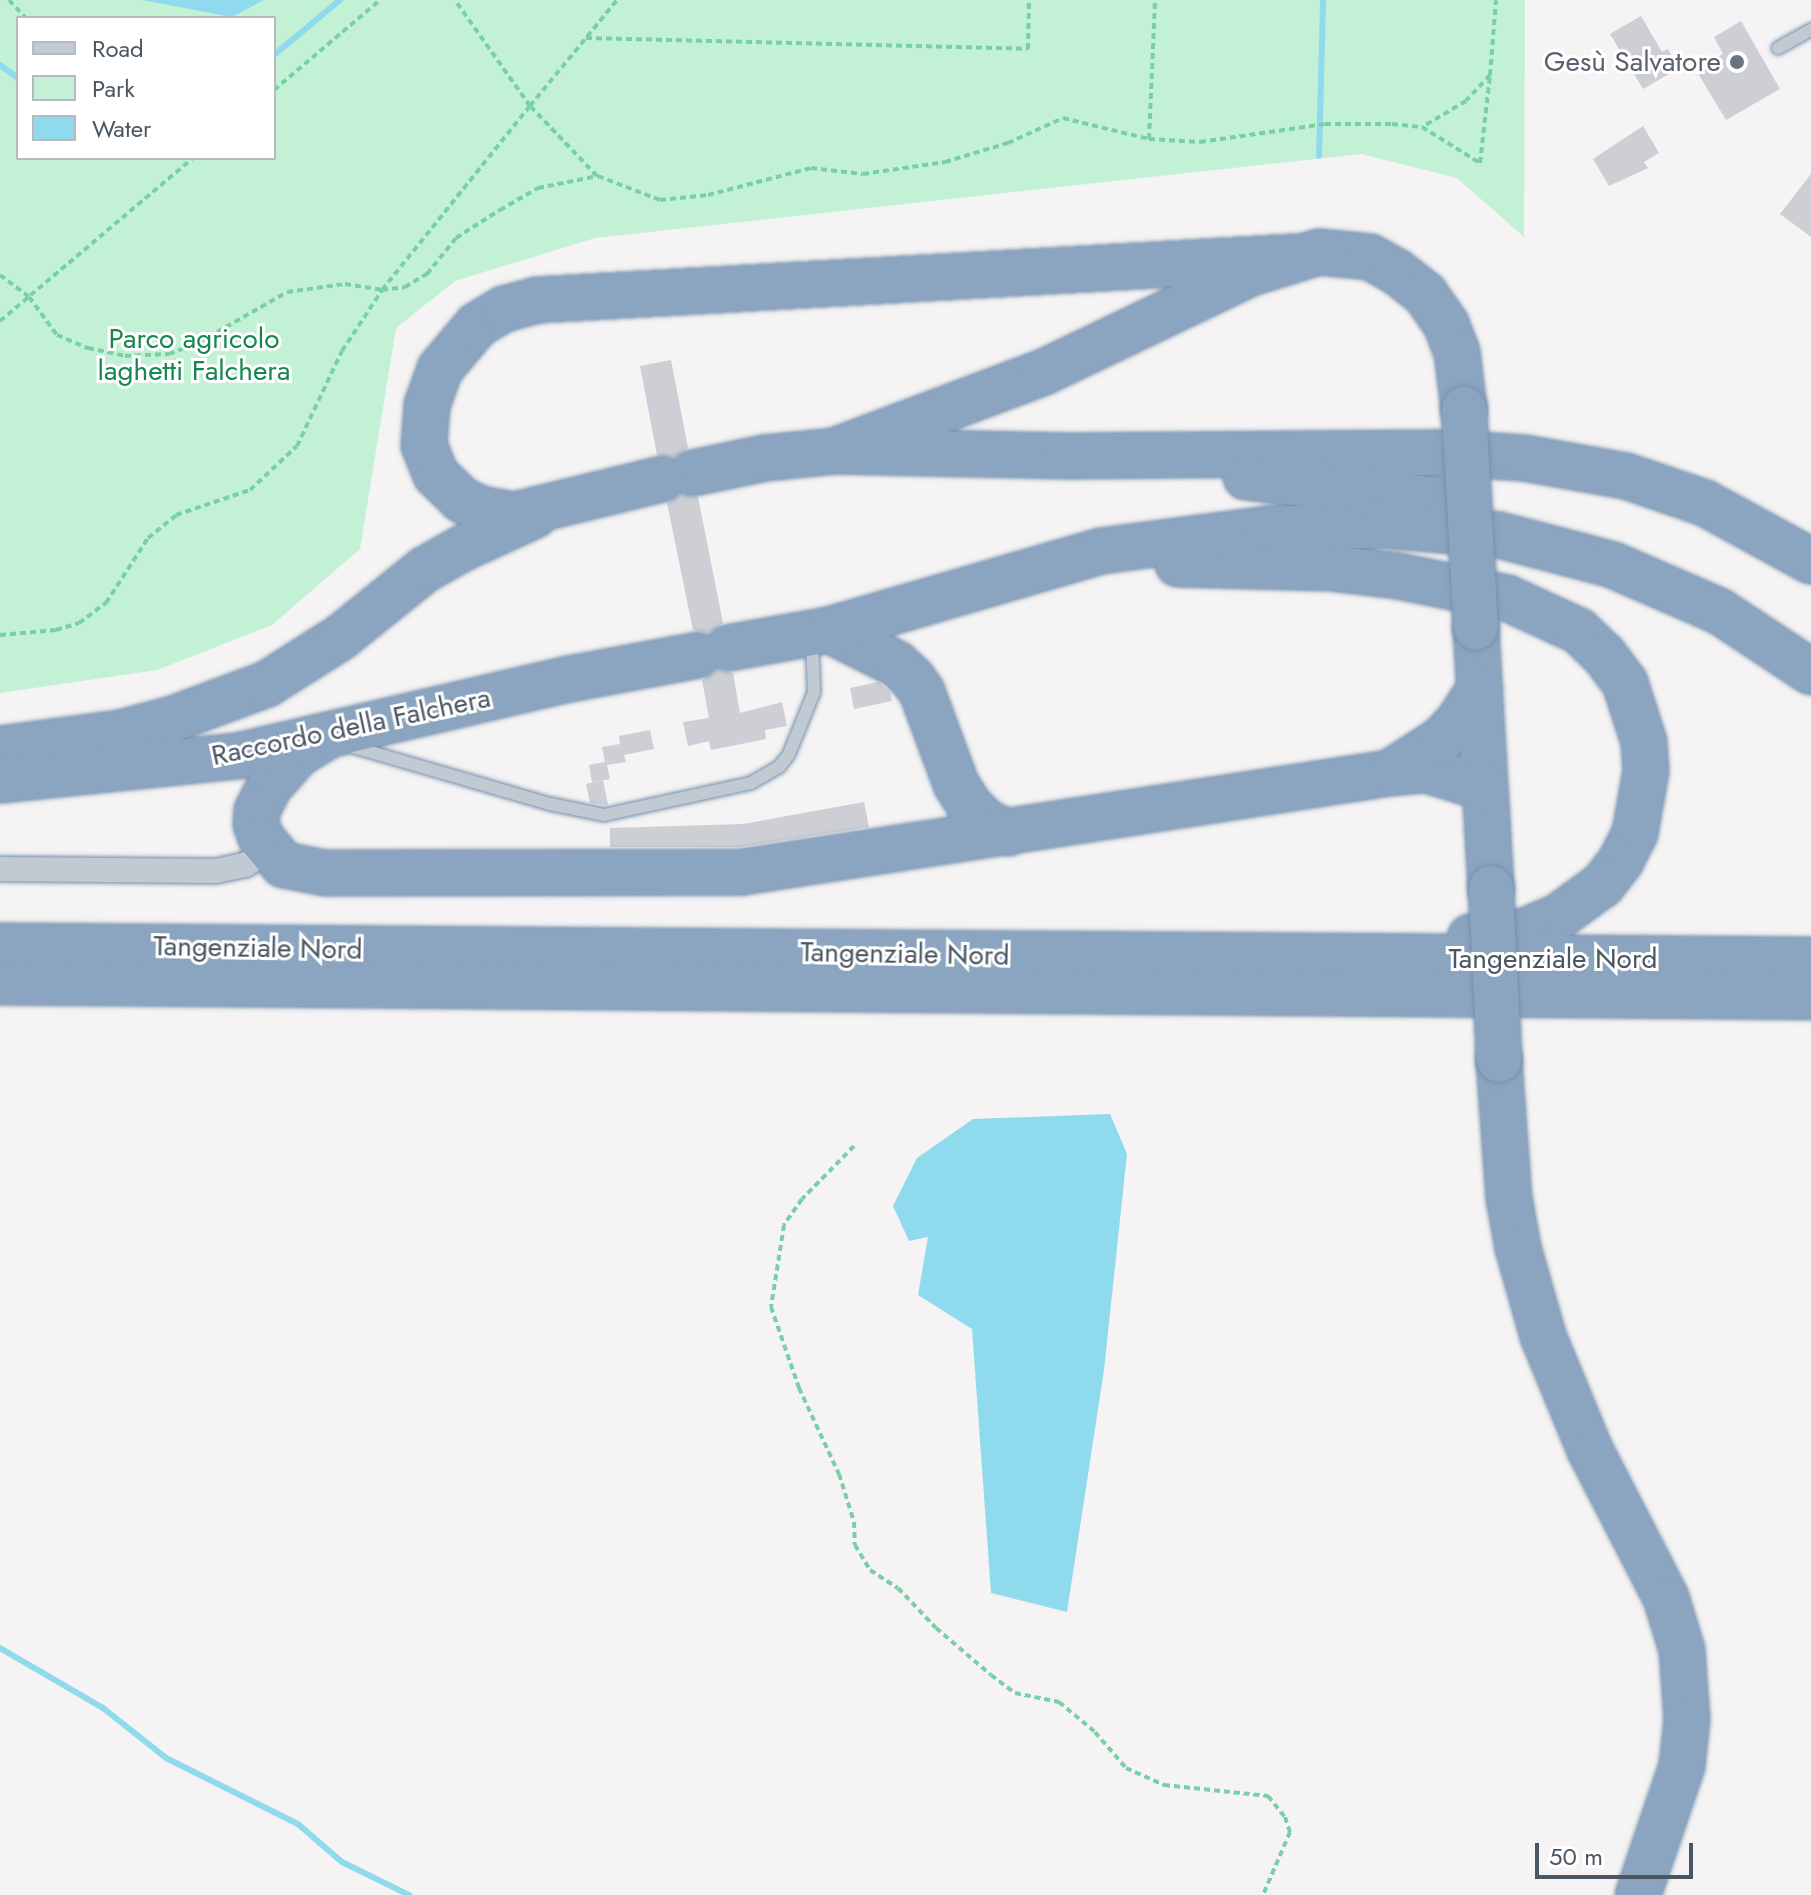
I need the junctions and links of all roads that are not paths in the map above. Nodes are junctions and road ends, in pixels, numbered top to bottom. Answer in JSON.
{"nodes":[{"id":1,"x":1811,"y":30,"type":"edge"},
{"id":2,"x":1778,"y":48,"type":"dead end"},
{"id":3,"x":1297,"y":257,"type":"junction"},
{"id":4,"x":834,"y":451,"type":"junction"},
{"id":5,"x":1069,"y":456,"type":"junction"},
{"id":6,"x":555,"y":506,"type":"junction"},
{"id":7,"x":1811,"y":561,"type":"edge"},
{"id":8,"x":1032,"y":573,"type":"junction"},
{"id":9,"x":820,"y":631,"type":"junction"},
{"id":10,"x":1811,"y":644,"type":"edge"},
{"id":11,"x":1811,"y":672,"type":"edge"},
{"id":12,"x":1480,"y":688,"type":"junction"},
{"id":13,"x":324,"y":738,"type":"junction"},
{"id":14,"x":941,"y":741,"type":"junction"},
{"id":15,"x":0,"y":749,"type":"edge"},
{"id":16,"x":1389,"y":773,"type":"junction"},
{"id":17,"x":0,"y":780,"type":"edge"},
{"id":18,"x":1486,"y":807,"type":"junction"},
{"id":19,"x":1009,"y":833,"type":"junction"},
{"id":20,"x":911,"y":848,"type":"junction"},
{"id":21,"x":269,"y":850,"type":"junction"},
{"id":22,"x":0,"y":869,"type":"edge"},
{"id":23,"x":0,"y":946,"type":"edge"},
{"id":24,"x":1359,"y":959,"type":"junction"},
{"id":25,"x":1811,"y":960,"type":"edge"},
{"id":26,"x":0,"y":982,"type":"edge"},
{"id":27,"x":1811,"y":997,"type":"edge"},
{"id":28,"x":1638,"y":1895,"type":"edge"}],
"edges":[{"from":1,"to":2,"type":"lane"},
{"from":3,"to":4,"type":"highway"},
{"from":3,"to":6,"type":"highway"},
{"from":3,"to":12,"type":"highway","bridge":true},
{"from":4,"to":5,"type":"highway"},
{"from":4,"to":6,"type":"highway"},
{"from":5,"to":7,"type":"highway"},
{"from":5,"to":10,"type":"highway"},
{"from":6,"to":15,"type":"highway","name":"Raccordo della Falchera"},
{"from":8,"to":9,"type":"highway","name":"Raccordo della Falchera"},
{"from":8,"to":11,"type":"highway"},
{"from":8,"to":24,"type":"highway"},
{"from":9,"to":13,"type":"highway","name":"Raccordo della Falchera"},
{"from":9,"to":13,"type":"lane"},
{"from":9,"to":14,"type":"highway"},
{"from":12,"to":16,"type":"highway"},
{"from":12,"to":18,"type":"highway"},
{"from":13,"to":17,"type":"highway","name":"Raccordo della Falchera"},
{"from":13,"to":21,"type":"highway"},
{"from":14,"to":19,"type":"highway"},
{"from":14,"to":20,"type":"highway"},
{"from":16,"to":18,"type":"highway"},
{"from":16,"to":19,"type":"highway"},
{"from":18,"to":28,"type":"highway","bridge":true},
{"from":19,"to":20,"type":"highway"},
{"from":20,"to":21,"type":"highway"},
{"from":21,"to":22,"type":"street"},
{"from":23,"to":24,"type":"highway","name":"Tangenziale Nord"},
{"from":24,"to":25,"type":"highway","name":"Tangenziale Nord"},
{"from":26,"to":27,"type":"highway","name":"Tangenziale Nord"}]}
